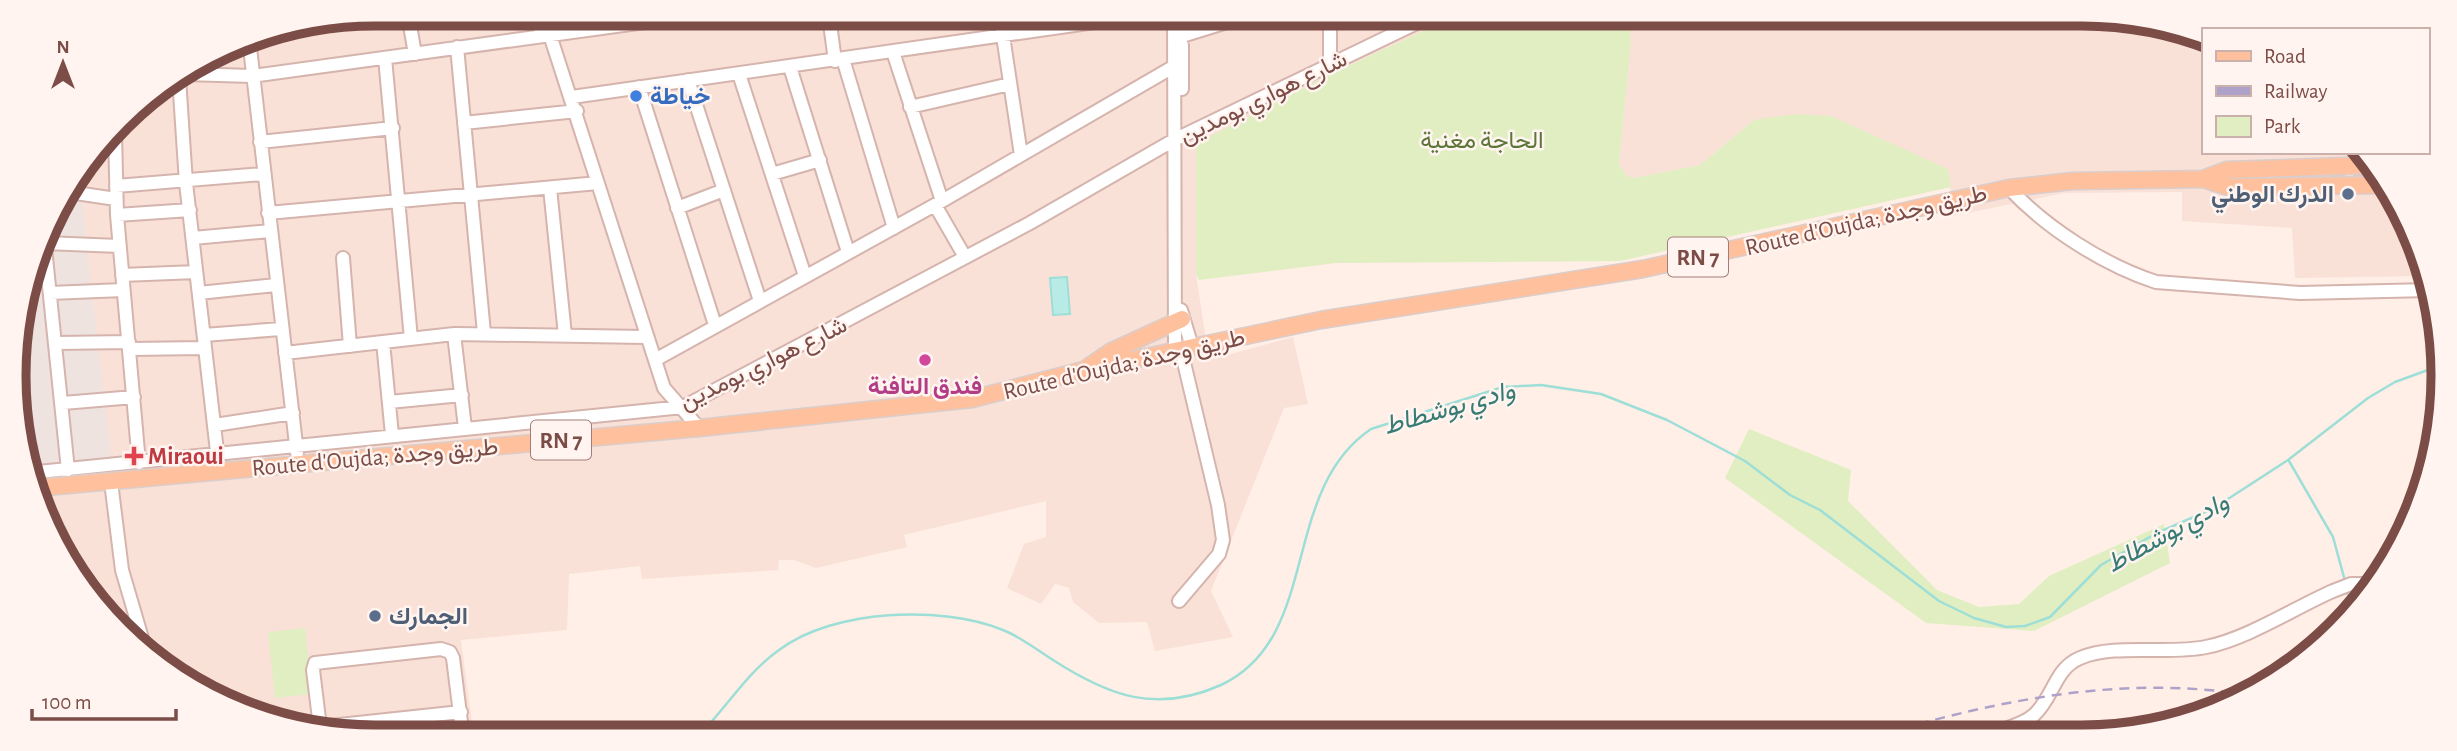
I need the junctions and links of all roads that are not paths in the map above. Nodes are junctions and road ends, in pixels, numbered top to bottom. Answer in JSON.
{"nodes":[{"id":1,"x":410,"y":26,"type":"edge"},
{"id":2,"x":542,"y":26,"type":"edge"},
{"id":3,"x":590,"y":26,"type":"edge"},
{"id":4,"x":604,"y":26,"type":"edge"},
{"id":5,"x":831,"y":26,"type":"edge"},
{"id":6,"x":1002,"y":26,"type":"edge"},
{"id":7,"x":1066,"y":26,"type":"edge"},
{"id":8,"x":1174,"y":26,"type":"edge"},
{"id":9,"x":1181,"y":26,"type":"edge"},
{"id":10,"x":1216,"y":26,"type":"edge"},
{"id":11,"x":1330,"y":26,"type":"edge"},
{"id":12,"x":1410,"y":26,"type":"edge"},
{"id":13,"x":591,"y":29,"type":"junction"},
{"id":14,"x":546,"y":35,"type":"junction"},
{"id":15,"x":1003,"y":35,"type":"junction"},
{"id":16,"x":1182,"y":36,"type":"junction"},
{"id":17,"x":457,"y":47,"type":"junction"},
{"id":18,"x":250,"y":50,"type":"edge"},
{"id":19,"x":893,"y":52,"type":"junction"},
{"id":20,"x":415,"y":54,"type":"junction"},
{"id":21,"x":384,"y":58,"type":"junction"},
{"id":22,"x":839,"y":60,"type":"junction"},
{"id":23,"x":1330,"y":64,"type":"junction"},
{"id":24,"x":790,"y":67,"type":"junction"},
{"id":25,"x":1174,"y":67,"type":"junction"},
{"id":26,"x":199,"y":74,"type":"edge"},
{"id":27,"x":739,"y":74,"type":"junction"},
{"id":28,"x":252,"y":76,"type":"junction"},
{"id":29,"x":688,"y":79,"type":"junction"},
{"id":30,"x":1010,"y":84,"type":"junction"},
{"id":31,"x":180,"y":86,"type":"edge"},
{"id":32,"x":639,"y":87,"type":"junction"},
{"id":33,"x":572,"y":97,"type":"junction"},
{"id":34,"x":910,"y":107,"type":"junction"},
{"id":35,"x":577,"y":111,"type":"junction"},
{"id":36,"x":464,"y":123,"type":"junction"},
{"id":37,"x":393,"y":128,"type":"junction"},
{"id":38,"x":1178,"y":139,"type":"junction"},
{"id":39,"x":260,"y":142,"type":"junction"},
{"id":40,"x":113,"y":145,"type":"edge"},
{"id":41,"x":1021,"y":155,"type":"junction"},
{"id":42,"x":820,"y":160,"type":"junction"},
{"id":43,"x":2361,"y":166,"type":"edge"},
{"id":44,"x":263,"y":174,"type":"junction"},
{"id":45,"x":772,"y":174,"type":"junction"},
{"id":46,"x":2203,"y":179,"type":"junction"},
{"id":47,"x":186,"y":183,"type":"junction"},
{"id":48,"x":598,"y":183,"type":"junction"},
{"id":49,"x":2374,"y":185,"type":"edge"},
{"id":50,"x":550,"y":188,"type":"junction"},
{"id":51,"x":2009,"y":188,"type":"junction"},
{"id":52,"x":724,"y":190,"type":"junction"},
{"id":53,"x":78,"y":192,"type":"edge"},
{"id":54,"x":116,"y":193,"type":"junction"},
{"id":55,"x":470,"y":194,"type":"junction"},
{"id":56,"x":398,"y":200,"type":"junction"},
{"id":57,"x":939,"y":203,"type":"junction"},
{"id":58,"x":677,"y":208,"type":"junction"},
{"id":59,"x":190,"y":210,"type":"junction"},
{"id":60,"x":268,"y":213,"type":"junction"},
{"id":61,"x":117,"y":215,"type":"junction"},
{"id":62,"x":894,"y":228,"type":"junction"},
{"id":63,"x":270,"y":232,"type":"junction"},
{"id":64,"x":193,"y":238,"type":"junction"},
{"id":65,"x":53,"y":242,"type":"edge"},
{"id":66,"x":120,"y":246,"type":"junction"},
{"id":67,"x":848,"y":252,"type":"junction"},
{"id":68,"x":965,"y":257,"type":"junction"},
{"id":69,"x":343,"y":258,"type":"dead end"},
{"id":70,"x":47,"y":259,"type":"edge"},
{"id":71,"x":196,"y":272,"type":"junction"},
{"id":72,"x":122,"y":275,"type":"junction"},
{"id":73,"x":805,"y":276,"type":"junction"},
{"id":74,"x":276,"y":285,"type":"junction"},
{"id":75,"x":123,"y":290,"type":"junction"},
{"id":76,"x":2420,"y":290,"type":"edge"},
{"id":77,"x":199,"y":292,"type":"junction"},
{"id":78,"x":50,"y":293,"type":"junction"},
{"id":79,"x":760,"y":301,"type":"junction"},
{"id":80,"x":1178,"y":321,"type":"junction"},
{"id":81,"x":715,"y":325,"type":"junction"},
{"id":82,"x":281,"y":329,"type":"junction"},
{"id":83,"x":484,"y":333,"type":"junction"},
{"id":84,"x":454,"y":334,"type":"junction"},
{"id":85,"x":565,"y":335,"type":"junction"},
{"id":86,"x":646,"y":337,"type":"junction"},
{"id":87,"x":411,"y":339,"type":"junction"},
{"id":88,"x":204,"y":341,"type":"junction"},
{"id":89,"x":383,"y":342,"type":"junction"},
{"id":90,"x":57,"y":343,"type":"junction"},
{"id":91,"x":130,"y":345,"type":"junction"},
{"id":92,"x":350,"y":346,"type":"junction"},
{"id":93,"x":1183,"y":349,"type":"junction"},
{"id":94,"x":285,"y":353,"type":"junction"},
{"id":95,"x":655,"y":360,"type":"junction"},
{"id":96,"x":1084,"y":370,"type":"junction"},
{"id":97,"x":664,"y":388,"type":"junction"},
{"id":98,"x":461,"y":395,"type":"junction"},
{"id":99,"x":134,"y":397,"type":"junction"},
{"id":100,"x":389,"y":402,"type":"junction"},
{"id":101,"x":63,"y":403,"type":"junction"},
{"id":102,"x":683,"y":407,"type":"junction"},
{"id":103,"x":657,"y":411,"type":"junction"},
{"id":104,"x":293,"y":413,"type":"junction"},
{"id":105,"x":215,"y":425,"type":"junction"},
{"id":106,"x":465,"y":428,"type":"junction"},
{"id":107,"x":699,"y":428,"type":"junction"},
{"id":108,"x":392,"y":435,"type":"junction"},
{"id":109,"x":296,"y":447,"type":"junction"},
{"id":110,"x":139,"y":463,"type":"junction"},
{"id":111,"x":218,"y":463,"type":"junction"},
{"id":112,"x":299,"y":464,"type":"junction"},
{"id":113,"x":68,"y":470,"type":"junction"},
{"id":114,"x":40,"y":472,"type":"edge"},
{"id":115,"x":111,"y":482,"type":"junction"},
{"id":116,"x":45,"y":487,"type":"edge"},
{"id":117,"x":2362,"y":584,"type":"edge"},
{"id":118,"x":1179,"y":601,"type":"dead end"},
{"id":119,"x":141,"y":634,"type":"edge"},
{"id":120,"x":460,"y":712,"type":"junction"},
{"id":121,"x":311,"y":719,"type":"edge"},
{"id":122,"x":354,"y":724,"type":"edge"},
{"id":123,"x":462,"y":725,"type":"edge"},
{"id":124,"x":2018,"y":725,"type":"edge"}],
"edges":[{"from":1,"to":20,"type":"street"},
{"from":2,"to":14,"type":"street"},
{"from":3,"to":13,"type":"street"},
{"from":4,"to":13,"type":"street"},
{"from":5,"to":22,"type":"street"},
{"from":6,"to":15,"type":"street"},
{"from":7,"to":15,"type":"street"},
{"from":8,"to":25,"type":"street"},
{"from":9,"to":16,"type":"street"},
{"from":10,"to":16,"type":"street"},
{"from":11,"to":23,"type":"street"},
{"from":12,"to":23,"type":"street","name":"شارع هواري بومدين"},
{"from":13,"to":14,"type":"street"},
{"from":14,"to":17,"type":"street"},
{"from":14,"to":33,"type":"street"},
{"from":15,"to":19,"type":"street"},
{"from":15,"to":30,"type":"street"},
{"from":16,"to":38,"type":"street"},
{"from":17,"to":20,"type":"street"},
{"from":17,"to":36,"type":"street"},
{"from":18,"to":28,"type":"street"},
{"from":19,"to":22,"type":"street"},
{"from":19,"to":34,"type":"street"},
{"from":20,"to":21,"type":"street"},
{"from":21,"to":28,"type":"street"},
{"from":21,"to":37,"type":"street"},
{"from":22,"to":24,"type":"street"},
{"from":22,"to":62,"type":"street"},
{"from":23,"to":38,"type":"street","name":"شارع هواري بومدين"},
{"from":24,"to":27,"type":"street"},
{"from":24,"to":42,"type":"street"},
{"from":25,"to":38,"type":"street"},
{"from":25,"to":41,"type":"street"},
{"from":26,"to":28,"type":"street"},
{"from":27,"to":29,"type":"street"},
{"from":27,"to":45,"type":"street"},
{"from":28,"to":39,"type":"street"},
{"from":29,"to":32,"type":"street"},
{"from":29,"to":52,"type":"street"},
{"from":30,"to":34,"type":"street"},
{"from":30,"to":41,"type":"street"},
{"from":31,"to":47,"type":"street"},
{"from":32,"to":33,"type":"street"},
{"from":32,"to":58,"type":"street"},
{"from":33,"to":35,"type":"street"},
{"from":34,"to":57,"type":"street"},
{"from":35,"to":36,"type":"street"},
{"from":35,"to":48,"type":"street"},
{"from":36,"to":55,"type":"street"},
{"from":37,"to":39,"type":"street"},
{"from":37,"to":56,"type":"street"},
{"from":38,"to":68,"type":"street","name":"شارع هواري بومدين"},
{"from":38,"to":80,"type":"street"},
{"from":39,"to":44,"type":"street"},
{"from":40,"to":54,"type":"street"},
{"from":41,"to":57,"type":"street"},
{"from":42,"to":45,"type":"street"},
{"from":42,"to":67,"type":"street"},
{"from":43,"to":46,"type":"main road","name":"Route d'Oujda; طريق وجدة","number":"RN 7"},
{"from":44,"to":47,"type":"street"},
{"from":44,"to":60,"type":"street"},
{"from":45,"to":73,"type":"street"},
{"from":46,"to":49,"type":"main road","name":"Route d'Oujda; طريق وجدة","number":"RN 7"},
{"from":46,"to":51,"type":"main road","name":"Route d'Oujda; طريق وجدة","number":"RN 7"},
{"from":47,"to":54,"type":"street"},
{"from":47,"to":59,"type":"street"},
{"from":48,"to":50,"type":"street"},
{"from":48,"to":86,"type":"street"},
{"from":50,"to":55,"type":"street"},
{"from":50,"to":85,"type":"street"},
{"from":51,"to":76,"type":"street"},
{"from":51,"to":93,"type":"main road","name":"Route d'Oujda; طريق وجدة","number":"RN 7"},
{"from":52,"to":58,"type":"street"},
{"from":52,"to":79,"type":"street"},
{"from":53,"to":54,"type":"street"},
{"from":54,"to":61,"type":"street"},
{"from":55,"to":56,"type":"street"},
{"from":55,"to":83,"type":"street"},
{"from":56,"to":60,"type":"street"},
{"from":56,"to":87,"type":"street"},
{"from":57,"to":62,"type":"street"},
{"from":57,"to":68,"type":"street"},
{"from":58,"to":81,"type":"street"},
{"from":59,"to":61,"type":"street"},
{"from":59,"to":64,"type":"street"},
{"from":60,"to":63,"type":"street"},
{"from":61,"to":66,"type":"street"},
{"from":62,"to":67,"type":"street"},
{"from":63,"to":64,"type":"street"},
{"from":63,"to":74,"type":"street"},
{"from":64,"to":71,"type":"street"},
{"from":65,"to":66,"type":"street"},
{"from":66,"to":72,"type":"street"},
{"from":67,"to":73,"type":"street"},
{"from":68,"to":102,"type":"street","name":"شارع هواري بومدين"},
{"from":69,"to":92,"type":"street"},
{"from":70,"to":78,"type":"street"},
{"from":71,"to":72,"type":"street"},
{"from":71,"to":77,"type":"street"},
{"from":72,"to":75,"type":"street"},
{"from":73,"to":79,"type":"street"},
{"from":74,"to":77,"type":"street"},
{"from":74,"to":82,"type":"street"},
{"from":75,"to":78,"type":"street"},
{"from":75,"to":91,"type":"street"},
{"from":77,"to":88,"type":"street"},
{"from":78,"to":90,"type":"street"},
{"from":79,"to":81,"type":"street"},
{"from":80,"to":93,"type":"street"},
{"from":80,"to":96,"type":"main road"},
{"from":81,"to":95,"type":"street"},
{"from":82,"to":88,"type":"street"},
{"from":82,"to":94,"type":"street"},
{"from":83,"to":84,"type":"street"},
{"from":83,"to":85,"type":"street"},
{"from":84,"to":87,"type":"street"},
{"from":84,"to":98,"type":"street"},
{"from":85,"to":86,"type":"street"},
{"from":86,"to":95,"type":"street"},
{"from":87,"to":89,"type":"street"},
{"from":88,"to":91,"type":"street"},
{"from":88,"to":105,"type":"street"},
{"from":89,"to":92,"type":"street"},
{"from":89,"to":100,"type":"street"},
{"from":90,"to":91,"type":"street"},
{"from":90,"to":101,"type":"street"},
{"from":91,"to":99,"type":"street"},
{"from":92,"to":94,"type":"street"},
{"from":93,"to":96,"type":"main road","name":"Route d'Oujda; طريق وجدة","number":"RN 7"},
{"from":93,"to":118,"type":"street"},
{"from":94,"to":104,"type":"street"},
{"from":95,"to":97,"type":"street"},
{"from":96,"to":107,"type":"main road","name":"Route d'Oujda; طريق وجدة","number":"RN 7"},
{"from":97,"to":102,"type":"street"},
{"from":97,"to":103,"type":"street"},
{"from":98,"to":100,"type":"street"},
{"from":98,"to":106,"type":"street"},
{"from":99,"to":101,"type":"street"},
{"from":99,"to":110,"type":"street"},
{"from":100,"to":108,"type":"street"},
{"from":101,"to":113,"type":"street"},
{"from":102,"to":103,"type":"street","name":"شارع هواري بومدين"},
{"from":102,"to":107,"type":"street"},
{"from":103,"to":106,"type":"street","name":"شارع هواري بومدين"},
{"from":104,"to":105,"type":"street"},
{"from":104,"to":109,"type":"street"},
{"from":105,"to":111,"type":"street"},
{"from":106,"to":108,"type":"street","name":"شارع هواري بومدين"},
{"from":107,"to":112,"type":"main road","name":"Route d'Oujda; طريق وجدة","number":"RN 7"},
{"from":108,"to":109,"type":"street","name":"شارع هواري بومدين"},
{"from":109,"to":111,"type":"street","name":"شارع هواري بومدين"},
{"from":109,"to":112,"type":"street"},
{"from":110,"to":111,"type":"street","name":"شارع هواري بومدين"},
{"from":110,"to":113,"type":"street","name":"شارع هواري بومدين"},
{"from":111,"to":112,"type":"main road","name":"Route d'Oujda; طريق وجدة","number":"RN 7"},
{"from":111,"to":115,"type":"main road","name":"Route d'Oujda; طريق وجدة","number":"RN 7"},
{"from":113,"to":114,"type":"street","name":"شارع هواري بومدين"},
{"from":115,"to":116,"type":"main road","name":"Route d'Oujda; طريق وجدة","number":"RN 7"},
{"from":115,"to":119,"type":"street"},
{"from":117,"to":124,"type":"street"},
{"from":120,"to":121,"type":"street"},
{"from":120,"to":122,"type":"street"},
{"from":120,"to":123,"type":"street"}]}
